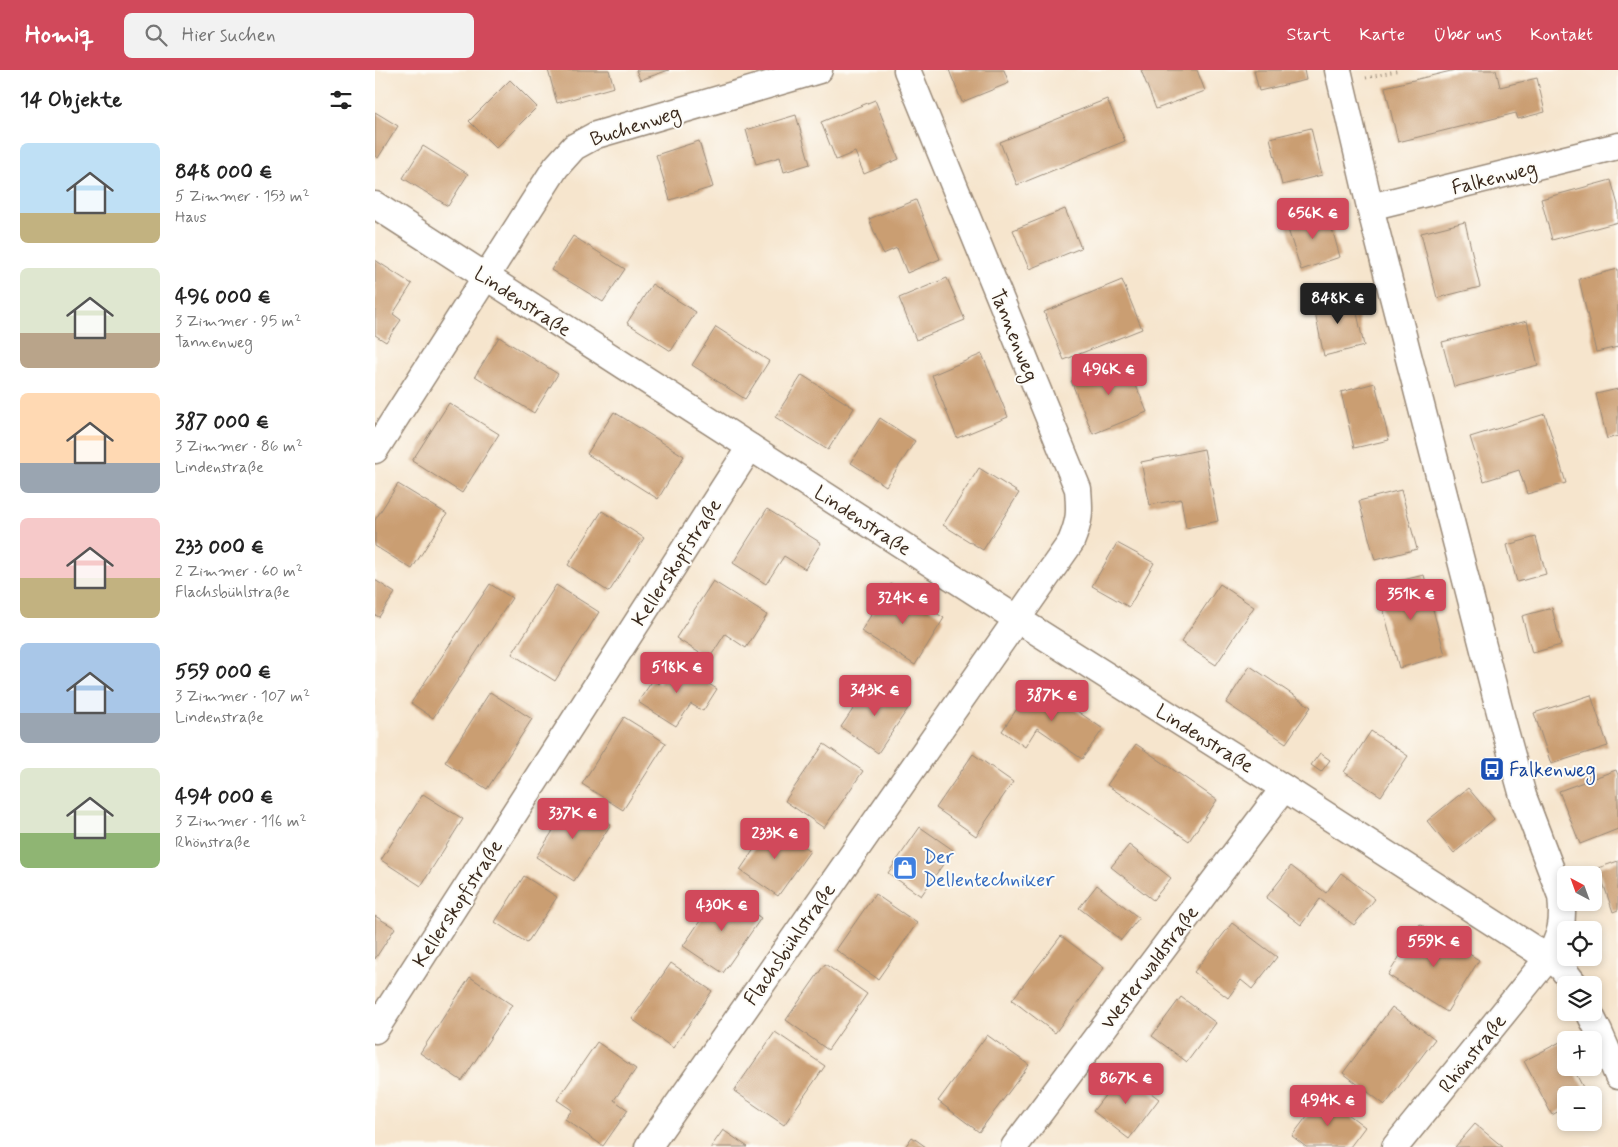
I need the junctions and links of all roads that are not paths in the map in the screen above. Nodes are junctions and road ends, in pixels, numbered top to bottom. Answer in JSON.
{"nodes":[{"id":1,"x":819,"y":70,"type":"edge"},
{"id":2,"x":907,"y":70,"type":"edge"},
{"id":3,"x":1339,"y":77,"type":"edge"},
{"id":4,"x":1618,"y":146,"type":"edge"},
{"id":5,"x":375,"y":205,"type":"edge"},
{"id":6,"x":1370,"y":208,"type":"junction"},
{"id":7,"x":486,"y":277,"type":"junction"},
{"id":8,"x":750,"y":447,"type":"junction"},
{"id":9,"x":375,"y":450,"type":"edge"},
{"id":10,"x":1017,"y":619,"type":"junction"},
{"id":11,"x":1284,"y":788,"type":"junction"},
{"id":12,"x":1548,"y":958,"type":"junction"},
{"id":13,"x":1568,"y":976,"type":"edge"},
{"id":14,"x":1602,"y":1024,"type":"edge"},
{"id":15,"x":375,"y":1030,"type":"edge"},
{"id":16,"x":1618,"y":1076,"type":"edge"},
{"id":17,"x":648,"y":1147,"type":"edge"},
{"id":18,"x":1014,"y":1147,"type":"edge"},
{"id":19,"x":1395,"y":1147,"type":"edge"}],
"edges":[{"from":1,"to":7,"type":"street","name":"Buchenweg"},
{"from":2,"to":10,"type":"street","name":"Tannenweg"},
{"from":3,"to":6,"type":"street","name":"Rhönstraße"},
{"from":4,"to":6,"type":"street","name":"Falkenweg"},
{"from":5,"to":7,"type":"street","name":"Lindenstraße"},
{"from":6,"to":12,"type":"street","name":"Rhönstraße"},
{"from":7,"to":8,"type":"street","name":"Lindenstraße"},
{"from":7,"to":9,"type":"street","name":"Buchenweg"},
{"from":8,"to":10,"type":"street","name":"Lindenstraße"},
{"from":8,"to":15,"type":"street","name":"Kellerskopfstraße"},
{"from":10,"to":11,"type":"street","name":"Lindenstraße"},
{"from":10,"to":17,"type":"street","name":"Flachsbühlstraße"},
{"from":11,"to":12,"type":"street","name":"Lindenstraße"},
{"from":11,"to":18,"type":"street","name":"Westerwaldstraße"},
{"from":12,"to":13,"type":"street","name":"Lindenstraße"},
{"from":12,"to":19,"type":"street","name":"Rhönstraße"},
{"from":14,"to":16,"type":"street"}]}
